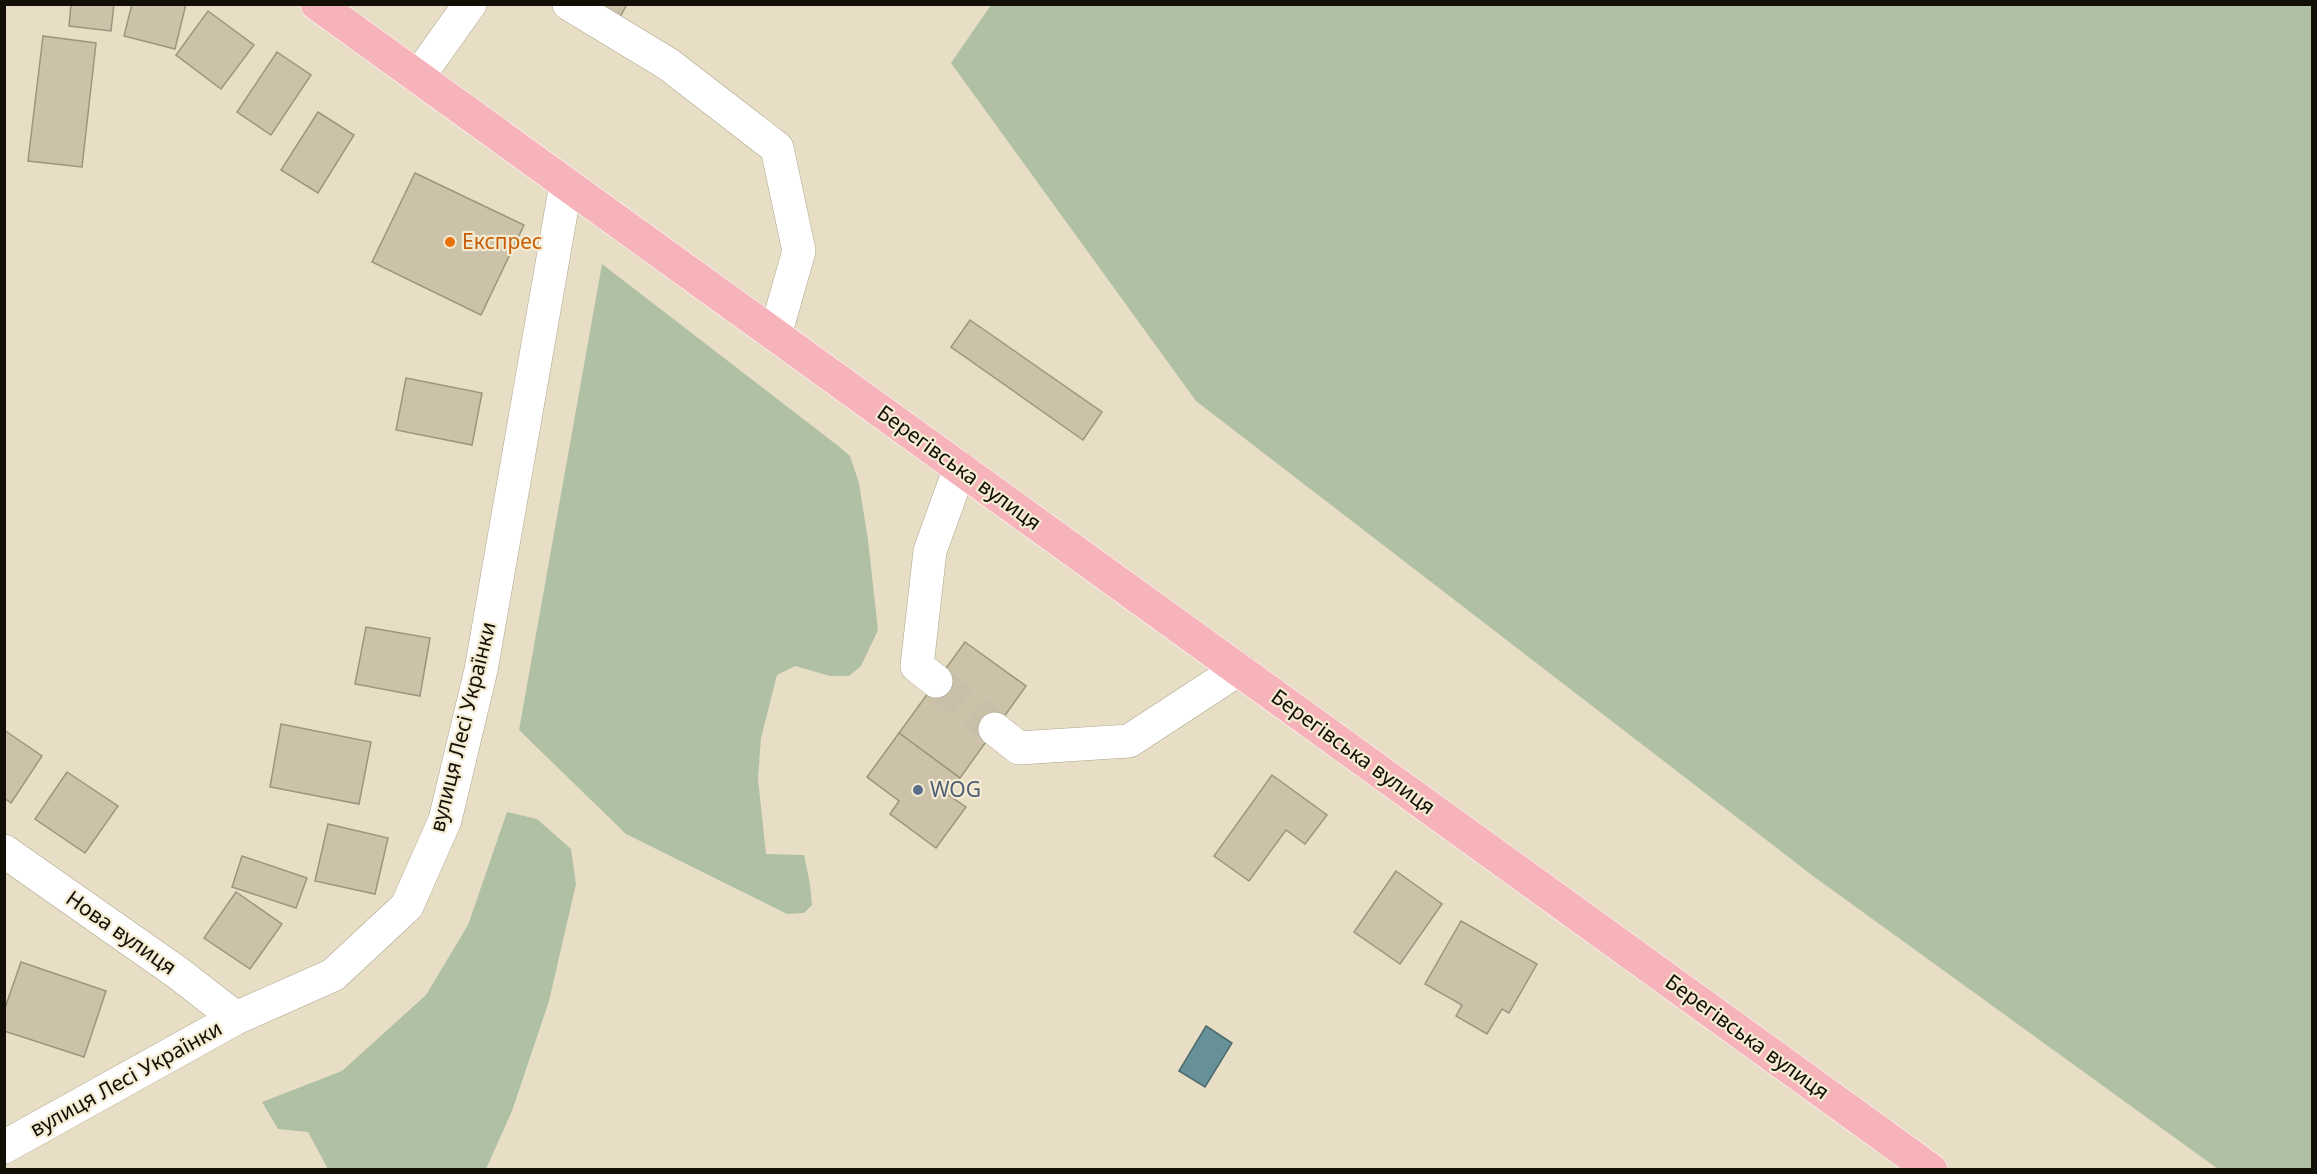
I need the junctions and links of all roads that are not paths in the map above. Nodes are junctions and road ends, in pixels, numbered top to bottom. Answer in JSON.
{"nodes":[{"id":1,"x":317,"y":4,"type":"edge"},
{"id":2,"x":470,"y":4,"type":"edge"},
{"id":3,"x":569,"y":4,"type":"edge"},
{"id":4,"x":418,"y":77,"type":"junction"},
{"id":5,"x":566,"y":184,"type":"junction"},
{"id":6,"x":775,"y":335,"type":"junction"},
{"id":7,"x":960,"y":468,"type":"junction"},
{"id":8,"x":1239,"y":669,"type":"junction"},
{"id":9,"x":936,"y":681,"type":"tunnel mouth"},
{"id":10,"x":995,"y":729,"type":"tunnel mouth"},
{"id":11,"x":4,"y":851,"type":"edge"},
{"id":12,"x":236,"y":1018,"type":"junction"},
{"id":13,"x":4,"y":1147,"type":"edge"},
{"id":14,"x":1931,"y":1170,"type":"edge"}],
"edges":[{"from":1,"to":4,"type":"highway","name":"Берегівська вулиця"},
{"from":2,"to":4,"type":"street"},
{"from":3,"to":6,"type":"street"},
{"from":4,"to":5,"type":"highway","name":"Берегівська вулиця"},
{"from":5,"to":6,"type":"highway","name":"Берегівська вулиця"},
{"from":5,"to":12,"type":"street","name":"вулиця Лесі Українки"},
{"from":6,"to":7,"type":"highway","name":"Берегівська вулиця"},
{"from":7,"to":8,"type":"highway","name":"Берегівська вулиця"},
{"from":7,"to":9,"type":"street"},
{"from":8,"to":10,"type":"street"},
{"from":8,"to":14,"type":"highway","name":"Берегівська вулиця"},
{"from":11,"to":12,"type":"street","name":"Нова вулиця"},
{"from":12,"to":13,"type":"street","name":"вулиця Лесі Українки"}]}
